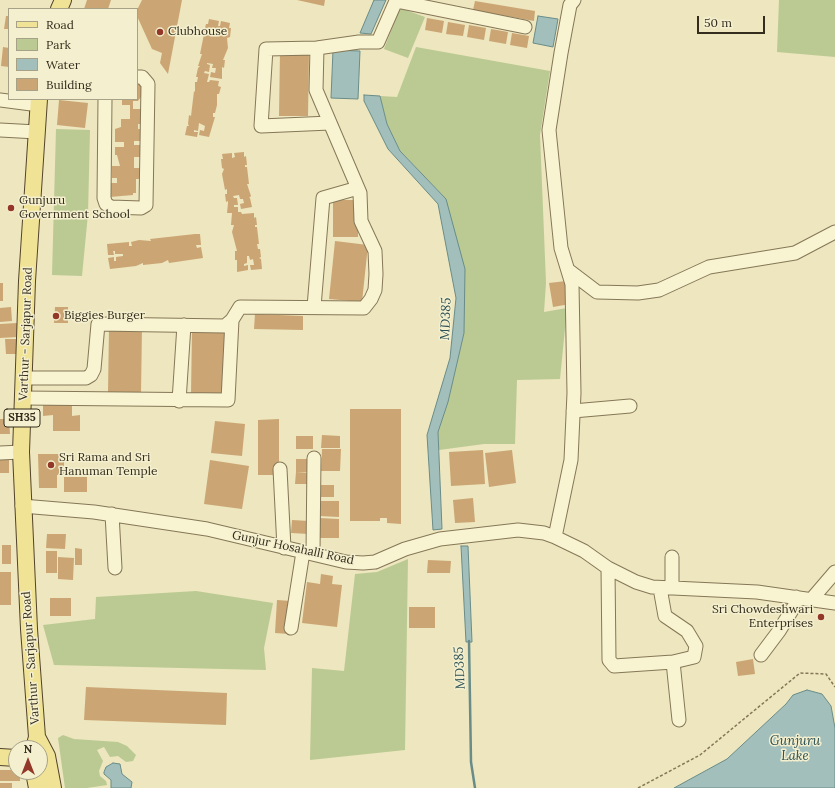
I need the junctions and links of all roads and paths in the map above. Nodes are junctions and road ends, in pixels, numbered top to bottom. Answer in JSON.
{"nodes":[{"id":1,"x":574,"y":0,"type":"edge"},
{"id":2,"x":525,"y":27,"type":"dead end"},
{"id":3,"x":317,"y":48,"type":"junction"},
{"id":4,"x":138,"y":77,"type":"edge"},
{"id":5,"x":0,"y":100,"type":"edge"},
{"id":6,"x":105,"y":100,"type":"edge"},
{"id":7,"x":39,"y":102,"type":"edge"},
{"id":8,"x":330,"y":124,"type":"junction"},
{"id":9,"x":0,"y":130,"type":"edge"},
{"id":10,"x":36,"y":132,"type":"junction"},
{"id":11,"x":358,"y":188,"type":"junction"},
{"id":12,"x":835,"y":232,"type":"edge"},
{"id":13,"x":568,"y":270,"type":"junction"},
{"id":14,"x":314,"y":307,"type":"junction"},
{"id":15,"x":232,"y":320,"type":"junction"},
{"id":16,"x":184,"y":325,"type":"junction"},
{"id":17,"x":24,"y":378,"type":"junction"},
{"id":18,"x":23,"y":398,"type":"junction"},
{"id":19,"x":179,"y":401,"type":"junction"},
{"id":20,"x":630,"y":406,"type":"dead end"},
{"id":21,"x":573,"y":411,"type":"junction"},
{"id":22,"x":21,"y":452,"type":"junction"},
{"id":23,"x":0,"y":453,"type":"edge"},
{"id":24,"x":314,"y":458,"type":"dead end"},
{"id":25,"x":280,"y":469,"type":"dead end"},
{"id":26,"x":22,"y":506,"type":"junction"},
{"id":27,"x":112,"y":514,"type":"junction"},
{"id":28,"x":555,"y":537,"type":"junction"},
{"id":29,"x":284,"y":548,"type":"junction"},
{"id":30,"x":308,"y":553,"type":"junction"},
{"id":31,"x":672,"y":557,"type":"dead end"},
{"id":32,"x":116,"y":568,"type":"dead end"},
{"id":33,"x":608,"y":568,"type":"junction"},
{"id":34,"x":835,"y":572,"type":"edge"},
{"id":35,"x":666,"y":588,"type":"junction"},
{"id":36,"x":796,"y":597,"type":"junction"},
{"id":37,"x":811,"y":600,"type":"junction"},
{"id":38,"x":835,"y":603,"type":"edge"},
{"id":39,"x":291,"y":628,"type":"dead end"},
{"id":40,"x":761,"y":655,"type":"dead end"},
{"id":41,"x":673,"y":662,"type":"junction"},
{"id":42,"x":835,"y":687,"type":"edge"},
{"id":43,"x":679,"y":720,"type":"dead end"},
{"id":44,"x":38,"y":740,"type":"edge"},
{"id":45,"x":48,"y":774,"type":"edge"},
{"id":46,"x":53,"y":788,"type":"edge"},
{"id":47,"x":638,"y":788,"type":"edge"}],
"edges":[{"from":1,"to":13,"type":"street"},
{"from":2,"to":3,"type":"street"},
{"from":3,"to":8,"type":"street"},
{"from":3,"to":8,"type":"street"},
{"from":4,"to":6,"type":"street"},
{"from":5,"to":7,"type":"street"},
{"from":7,"to":10,"type":"main road","name":"Varthur - Sarjapur Road","number":"SH35"},
{"from":8,"to":11,"type":"street"},
{"from":9,"to":10,"type":"street"},
{"from":10,"to":17,"type":"main road","name":"Varthur - Sarjapur Road","number":"SH35"},
{"from":11,"to":14,"type":"street"},
{"from":11,"to":14,"type":"street"},
{"from":12,"to":13,"type":"street"},
{"from":13,"to":21,"type":"street"},
{"from":14,"to":15,"type":"street"},
{"from":15,"to":16,"type":"street"},
{"from":15,"to":19,"type":"street"},
{"from":16,"to":17,"type":"street"},
{"from":16,"to":19,"type":"street"},
{"from":17,"to":18,"type":"main road","name":"Varthur - Sarjapur Road","number":"SH35"},
{"from":18,"to":19,"type":"street"},
{"from":18,"to":22,"type":"main road","name":"Varthur - Sarjapur Road","number":"SH35"},
{"from":20,"to":21,"type":"street"},
{"from":21,"to":28,"type":"street"},
{"from":22,"to":23,"type":"street"},
{"from":22,"to":26,"type":"main road","name":"Varthur - Sarjapur Road","number":"SH35"},
{"from":24,"to":30,"type":"street"},
{"from":25,"to":29,"type":"street"},
{"from":26,"to":27,"type":"street","name":"Gunjur Hosahalli Road"},
{"from":26,"to":44,"type":"main road","name":"Varthur - Sarjapur Road","number":"SH35"},
{"from":27,"to":29,"type":"street","name":"Gunjur Hosahalli Road"},
{"from":27,"to":32,"type":"street"},
{"from":28,"to":30,"type":"street","name":"Gunjur Hosahalli Road"},
{"from":28,"to":33,"type":"street","name":"Gunjur Hosahalli Road"},
{"from":29,"to":30,"type":"street","name":"Gunjur Hosahalli Road"},
{"from":30,"to":39,"type":"street"},
{"from":31,"to":35,"type":"street"},
{"from":33,"to":35,"type":"street","name":"Gunjur Hosahalli Road"},
{"from":33,"to":41,"type":"street"},
{"from":34,"to":37,"type":"street"},
{"from":35,"to":36,"type":"street","name":"Gunjur Hosahalli Road"},
{"from":35,"to":41,"type":"street"},
{"from":36,"to":37,"type":"street","name":"Gunjur Hosahalli Road"},
{"from":36,"to":40,"type":"street"},
{"from":37,"to":38,"type":"street","name":"Gunjur Hosahalli Road"},
{"from":41,"to":43,"type":"street"},
{"from":42,"to":47,"type":"path"},
{"from":45,"to":46,"type":"main road","name":"Varthur - Sarjapur Road","number":"SH35"}]}
